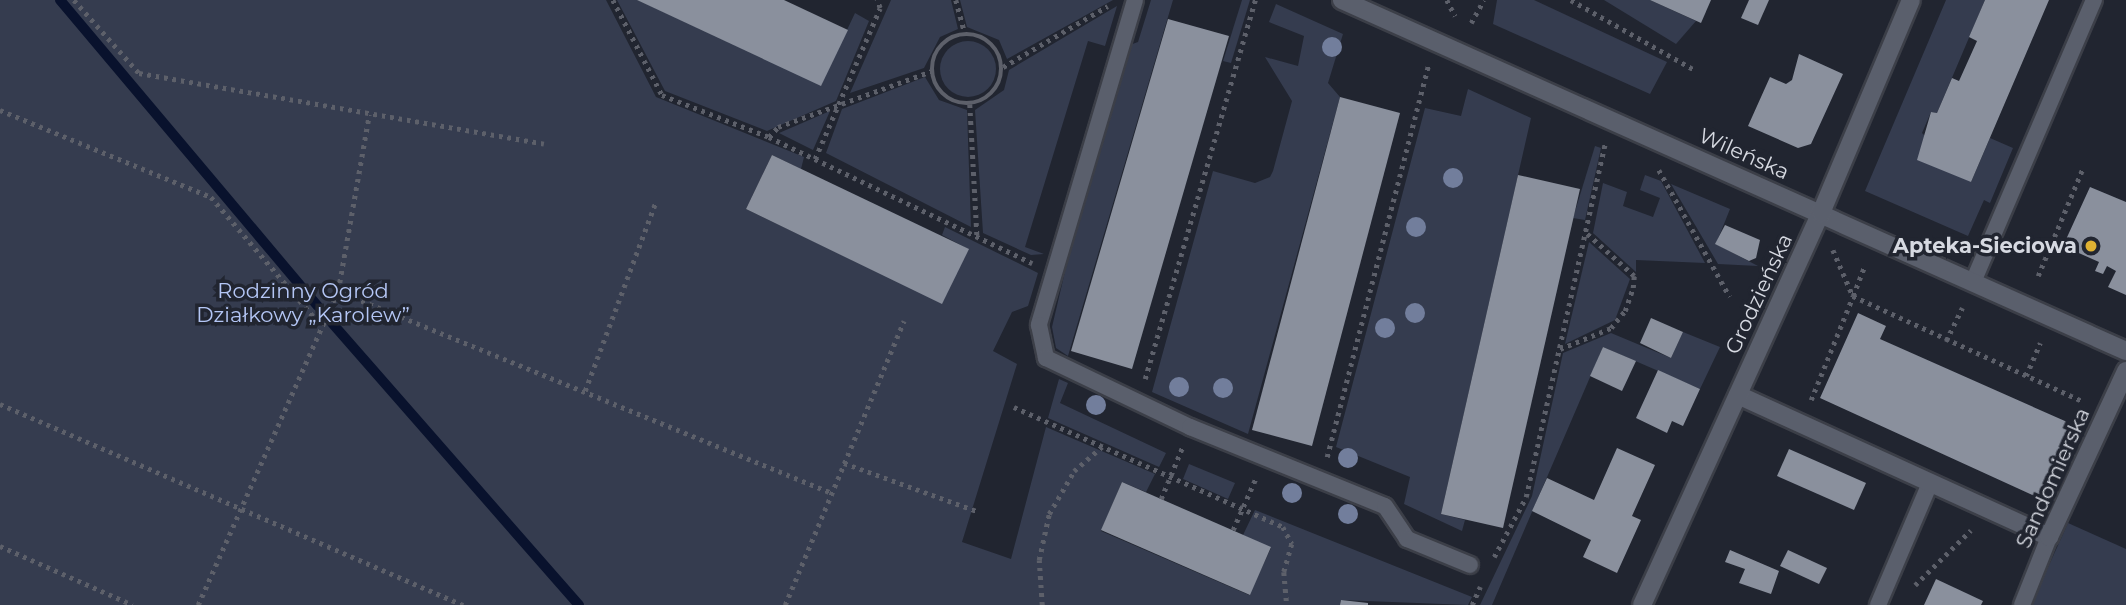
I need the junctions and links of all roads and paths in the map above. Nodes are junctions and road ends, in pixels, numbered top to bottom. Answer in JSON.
{"nodes":[{"id":1,"x":74,"y":0,"type":"edge"},
{"id":2,"x":613,"y":0,"type":"edge"},
{"id":3,"x":877,"y":0,"type":"edge"},
{"id":4,"x":957,"y":0,"type":"edge"},
{"id":5,"x":1135,"y":0,"type":"edge"},
{"id":6,"x":1255,"y":0,"type":"edge"},
{"id":7,"x":1342,"y":0,"type":"edge"},
{"id":8,"x":1447,"y":0,"type":"edge"},
{"id":9,"x":1484,"y":0,"type":"edge"},
{"id":10,"x":1571,"y":0,"type":"edge"},
{"id":11,"x":1911,"y":0,"type":"edge"},
{"id":12,"x":2094,"y":0,"type":"edge"},
{"id":13,"x":1114,"y":2,"type":"dead end"},
{"id":14,"x":1455,"y":16,"type":"dead end"},
{"id":15,"x":1471,"y":23,"type":"dead end"},
{"id":16,"x":965,"y":34,"type":"junction"},
{"id":17,"x":1428,"y":65,"type":"dead end"},
{"id":18,"x":1003,"y":67,"type":"junction"},
{"id":19,"x":1693,"y":69,"type":"dead end"},
{"id":20,"x":932,"y":71,"type":"junction"},
{"id":21,"x":841,"y":104,"type":"junction"},
{"id":22,"x":970,"y":104,"type":"junction"},
{"id":23,"x":0,"y":110,"type":"edge"},
{"id":24,"x":369,"y":115,"type":"junction"},
{"id":25,"x":1617,"y":123,"type":"junction"},
{"id":26,"x":769,"y":137,"type":"junction"},
{"id":27,"x":544,"y":144,"type":"dead end"},
{"id":28,"x":815,"y":159,"type":"junction"},
{"id":29,"x":2083,"y":168,"type":"dead end"},
{"id":30,"x":1659,"y":170,"type":"dead end"},
{"id":31,"x":654,"y":204,"type":"dead end"},
{"id":32,"x":1821,"y":213,"type":"junction"},
{"id":33,"x":1587,"y":234,"type":"junction"},
{"id":34,"x":977,"y":236,"type":"junction"},
{"id":35,"x":1833,"y":250,"type":"dead end"},
{"id":36,"x":1865,"y":265,"type":"dead end"},
{"id":37,"x":1054,"y":273,"type":"junction"},
{"id":38,"x":2038,"y":276,"type":"dead end"},
{"id":39,"x":1973,"y":282,"type":"junction"},
{"id":40,"x":338,"y":291,"type":"junction"},
{"id":41,"x":1853,"y":296,"type":"junction"},
{"id":42,"x":1730,"y":297,"type":"dead end"},
{"id":43,"x":1962,"y":308,"type":"dead end"},
{"id":44,"x":904,"y":321,"type":"dead end"},
{"id":45,"x":320,"y":324,"type":"junction"},
{"id":46,"x":1946,"y":341,"type":"junction"},
{"id":47,"x":2040,"y":343,"type":"dead end"},
{"id":48,"x":1559,"y":349,"type":"junction"},
{"id":49,"x":2126,"y":351,"type":"edge"},
{"id":50,"x":2126,"y":371,"type":"edge"},
{"id":51,"x":2026,"y":376,"type":"junction"},
{"id":52,"x":585,"y":391,"type":"junction"},
{"id":53,"x":1738,"y":395,"type":"junction"},
{"id":54,"x":0,"y":404,"type":"edge"},
{"id":55,"x":1138,"y":404,"type":"junction"},
{"id":56,"x":2091,"y":405,"type":"dead end"},
{"id":57,"x":1014,"y":407,"type":"dead end"},
{"id":58,"x":1807,"y":410,"type":"dead end"},
{"id":59,"x":1190,"y":427,"type":"junction"},
{"id":60,"x":1102,"y":447,"type":"junction"},
{"id":61,"x":1264,"y":457,"type":"junction"},
{"id":62,"x":844,"y":463,"type":"junction"},
{"id":63,"x":1170,"y":478,"type":"junction"},
{"id":64,"x":1321,"y":480,"type":"junction"},
{"id":65,"x":1930,"y":483,"type":"junction"},
{"id":66,"x":832,"y":493,"type":"junction"},
{"id":67,"x":1161,"y":499,"type":"dead end"},
{"id":68,"x":239,"y":507,"type":"junction"},
{"id":69,"x":1242,"y":510,"type":"junction"},
{"id":70,"x":1989,"y":511,"type":"junction"},
{"id":71,"x":979,"y":512,"type":"dead end"},
{"id":72,"x":1233,"y":530,"type":"dead end"},
{"id":73,"x":2049,"y":537,"type":"junction"},
{"id":74,"x":0,"y":546,"type":"edge"},
{"id":75,"x":1492,"y":561,"type":"dead end"},
{"id":76,"x":1470,"y":565,"type":"dead end"},
{"id":77,"x":1481,"y":583,"type":"dead end"},
{"id":78,"x":1912,"y":588,"type":"dead end"},
{"id":79,"x":133,"y":605,"type":"edge"},
{"id":80,"x":198,"y":605,"type":"edge"},
{"id":81,"x":463,"y":605,"type":"edge"},
{"id":82,"x":785,"y":605,"type":"edge"},
{"id":83,"x":1042,"y":605,"type":"edge"},
{"id":84,"x":1287,"y":605,"type":"edge"},
{"id":85,"x":1472,"y":605,"type":"edge"},
{"id":86,"x":1642,"y":605,"type":"edge"},
{"id":87,"x":1878,"y":605,"type":"edge"},
{"id":88,"x":2022,"y":605,"type":"edge"}],
"edges":[{"from":1,"to":24,"type":"path"},
{"from":2,"to":26,"type":"path"},
{"from":3,"to":21,"type":"path"},
{"from":4,"to":16,"type":"path"},
{"from":5,"to":37,"type":"lane"},
{"from":6,"to":55,"type":"path"},
{"from":7,"to":25,"type":"street","name":"Wileńska"},
{"from":8,"to":14,"type":"path"},
{"from":9,"to":15,"type":"path"},
{"from":10,"to":19,"type":"path"},
{"from":11,"to":32,"type":"street","name":"Grodzieńska"},
{"from":12,"to":39,"type":"lane"},
{"from":13,"to":18,"type":"path"},
{"from":16,"to":18,"type":"path"},
{"from":16,"to":20,"type":"path"},
{"from":17,"to":64,"type":"path"},
{"from":18,"to":22,"type":"path"},
{"from":20,"to":21,"type":"path"},
{"from":20,"to":22,"type":"path"},
{"from":21,"to":26,"type":"path"},
{"from":21,"to":28,"type":"path"},
{"from":22,"to":34,"type":"path"},
{"from":23,"to":45,"type":"path"},
{"from":24,"to":27,"type":"path"},
{"from":24,"to":40,"type":"path"},
{"from":25,"to":32,"type":"street","name":"Wileńska"},
{"from":25,"to":33,"type":"path"},
{"from":26,"to":28,"type":"path"},
{"from":28,"to":34,"type":"path"},
{"from":29,"to":38,"type":"path"},
{"from":30,"to":42,"type":"path"},
{"from":31,"to":52,"type":"path"},
{"from":32,"to":39,"type":"street","name":"Wileńska"},
{"from":32,"to":53,"type":"street","name":"Grodzieńska"},
{"from":33,"to":48,"type":"path"},
{"from":33,"to":48,"type":"path"},
{"from":34,"to":37,"type":"path"},
{"from":35,"to":41,"type":"path"},
{"from":36,"to":41,"type":"path"},
{"from":37,"to":55,"type":"lane"},
{"from":39,"to":49,"type":"street","name":"Wileńska"},
{"from":40,"to":45,"type":"path"},
{"from":40,"to":52,"type":"path"},
{"from":41,"to":46,"type":"path"},
{"from":41,"to":58,"type":"path"},
{"from":43,"to":46,"type":"path"},
{"from":44,"to":62,"type":"path"},
{"from":45,"to":68,"type":"path"},
{"from":46,"to":51,"type":"path"},
{"from":47,"to":51,"type":"path"},
{"from":48,"to":75,"type":"path"},
{"from":50,"to":73,"type":"street","name":"Sandomierska"},
{"from":51,"to":56,"type":"path"},
{"from":52,"to":66,"type":"path"},
{"from":53,"to":65,"type":"street"},
{"from":53,"to":86,"type":"street","name":"Grodzieńska"},
{"from":54,"to":68,"type":"path"},
{"from":55,"to":59,"type":"lane"},
{"from":57,"to":60,"type":"path"},
{"from":59,"to":61,"type":"lane"},
{"from":59,"to":63,"type":"path"},
{"from":60,"to":63,"type":"path"},
{"from":60,"to":83,"type":"path"},
{"from":61,"to":64,"type":"lane"},
{"from":61,"to":69,"type":"path"},
{"from":62,"to":66,"type":"path"},
{"from":62,"to":71,"type":"path"},
{"from":63,"to":67,"type":"path"},
{"from":63,"to":69,"type":"path"},
{"from":64,"to":76,"type":"lane"},
{"from":65,"to":70,"type":"street"},
{"from":65,"to":87,"type":"lane"},
{"from":66,"to":82,"type":"path"},
{"from":68,"to":80,"type":"path"},
{"from":68,"to":81,"type":"path"},
{"from":69,"to":72,"type":"path"},
{"from":69,"to":84,"type":"path"},
{"from":70,"to":73,"type":"street"},
{"from":70,"to":78,"type":"path"},
{"from":73,"to":88,"type":"lane","name":"Sandomierska"},
{"from":74,"to":79,"type":"path"},
{"from":77,"to":85,"type":"path"}]}
